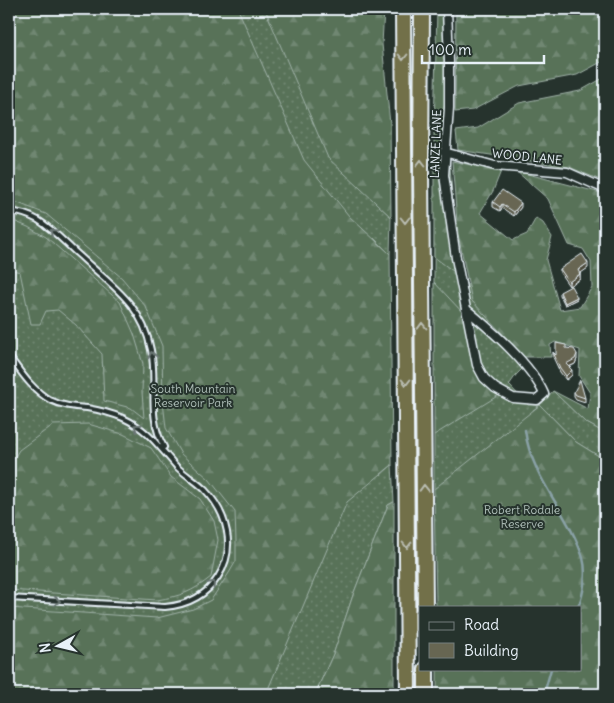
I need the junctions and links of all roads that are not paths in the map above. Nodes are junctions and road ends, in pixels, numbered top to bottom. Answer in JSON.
{"nodes":[{"id":1,"x":403,"y":9,"type":"edge"},
{"id":2,"x":422,"y":9,"type":"edge"},
{"id":3,"x":447,"y":9,"type":"edge"},
{"id":4,"x":444,"y":152,"type":"junction"},
{"id":5,"x":605,"y":190,"type":"edge"},
{"id":6,"x":9,"y":211,"type":"edge"},
{"id":7,"x":466,"y":309,"type":"junction"},
{"id":8,"x":9,"y":356,"type":"edge"},
{"id":9,"x":167,"y":454,"type":"junction"},
{"id":10,"x":9,"y":598,"type":"edge"},
{"id":11,"x":425,"y":606,"type":"edge"},
{"id":12,"x":426,"y":670,"type":"edge"},
{"id":13,"x":408,"y":694,"type":"edge"},
{"id":14,"x":426,"y":694,"type":"edge"}],
"edges":[{"from":1,"to":13,"type":"highway","one_way":true},
{"from":11,"to":2,"type":"highway","one_way":true},
{"from":3,"to":4,"type":"street","name":"LANZE LANE"},
{"from":4,"to":5,"type":"street","name":"WOOD LANE"},
{"from":4,"to":7,"type":"street","name":"LANZE LANE"},
{"from":9,"to":6,"type":"lane","one_way":true},
{"from":7,"to":7,"type":"street","name":"LANZE LANE"},
{"from":9,"to":8,"type":"lane","one_way":true},
{"from":10,"to":9,"type":"lane","one_way":true},
{"from":12,"to":14,"type":"highway"}]}
